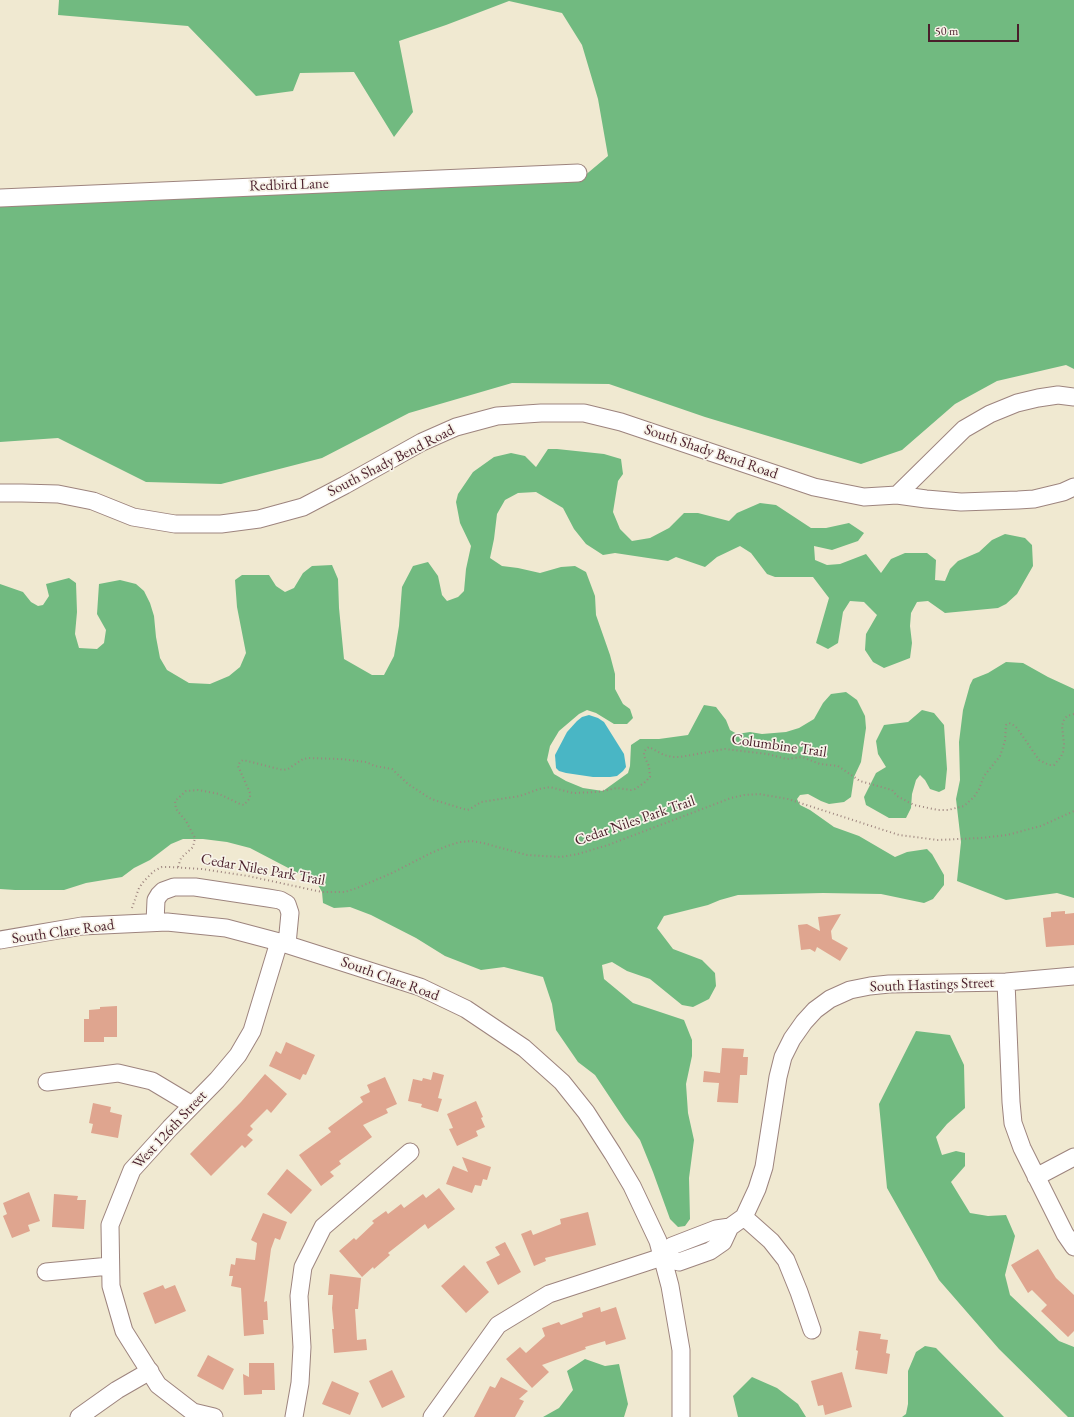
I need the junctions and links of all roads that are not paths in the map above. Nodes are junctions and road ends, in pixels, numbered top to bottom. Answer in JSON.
{"nodes":[{"id":1,"x":578,"y":173,"type":"dead end"},
{"id":2,"x":0,"y":198,"type":"edge"},
{"id":3,"x":1074,"y":397,"type":"edge"},
{"id":4,"x":1074,"y":487,"type":"edge"},
{"id":5,"x":0,"y":493,"type":"edge"},
{"id":6,"x":897,"y":495,"type":"junction"},
{"id":7,"x":155,"y":922,"type":"junction"},
{"id":8,"x":0,"y":940,"type":"edge"},
{"id":9,"x":283,"y":943,"type":"junction"},
{"id":10,"x":1074,"y":976,"type":"edge"},
{"id":11,"x":1006,"y":982,"type":"junction"},
{"id":12,"x":47,"y":1082,"type":"dead end"},
{"id":13,"x":192,"y":1105,"type":"junction"},
{"id":14,"x":410,"y":1152,"type":"dead end"},
{"id":15,"x":1074,"y":1157,"type":"edge"},
{"id":16,"x":1036,"y":1177,"type":"junction"},
{"id":17,"x":744,"y":1217,"type":"junction"},
{"id":18,"x":1074,"y":1247,"type":"edge"},
{"id":19,"x":662,"y":1257,"type":"junction"},
{"id":20,"x":110,"y":1266,"type":"junction"},
{"id":21,"x":46,"y":1272,"type":"dead end"},
{"id":22,"x":812,"y":1330,"type":"dead end"},
{"id":23,"x":150,"y":1371,"type":"junction"},
{"id":24,"x":79,"y":1417,"type":"edge"},
{"id":25,"x":214,"y":1417,"type":"edge"},
{"id":26,"x":294,"y":1417,"type":"edge"},
{"id":27,"x":432,"y":1417,"type":"edge"},
{"id":28,"x":681,"y":1417,"type":"edge"}],
"edges":[{"from":1,"to":2,"type":"street","name":"Redbird Lane"},
{"from":3,"to":6,"type":"street"},
{"from":4,"to":6,"type":"street","name":"South Shady Bend Road"},
{"from":5,"to":6,"type":"street","name":"South Shady Bend Road"},
{"from":7,"to":8,"type":"street","name":"South Clare Road"},
{"from":7,"to":9,"type":"street","name":"South Clare Road"},
{"from":7,"to":9,"type":"street","name":"West 126th Street"},
{"from":9,"to":13,"type":"street","name":"West 126th Street"},
{"from":9,"to":19,"type":"street","name":"South Clare Road"},
{"from":10,"to":11,"type":"street","name":"South Hastings Street"},
{"from":11,"to":16,"type":"street","name":"South Hastings Street"},
{"from":11,"to":17,"type":"street","name":"South Hastings Street"},
{"from":12,"to":13,"type":"street"},
{"from":13,"to":20,"type":"street","name":"West 126th Street"},
{"from":14,"to":26,"type":"street"},
{"from":15,"to":16,"type":"street"},
{"from":16,"to":18,"type":"street","name":"South Hastings Street"},
{"from":17,"to":19,"type":"street","name":"South Hastings Street"},
{"from":17,"to":22,"type":"street"},
{"from":19,"to":27,"type":"street","name":"South Hastings Street"},
{"from":19,"to":28,"type":"street","name":"South Clare Road"},
{"from":20,"to":21,"type":"street"},
{"from":20,"to":23,"type":"street","name":"West 126th Street"},
{"from":23,"to":24,"type":"street"},
{"from":23,"to":25,"type":"street"}]}
